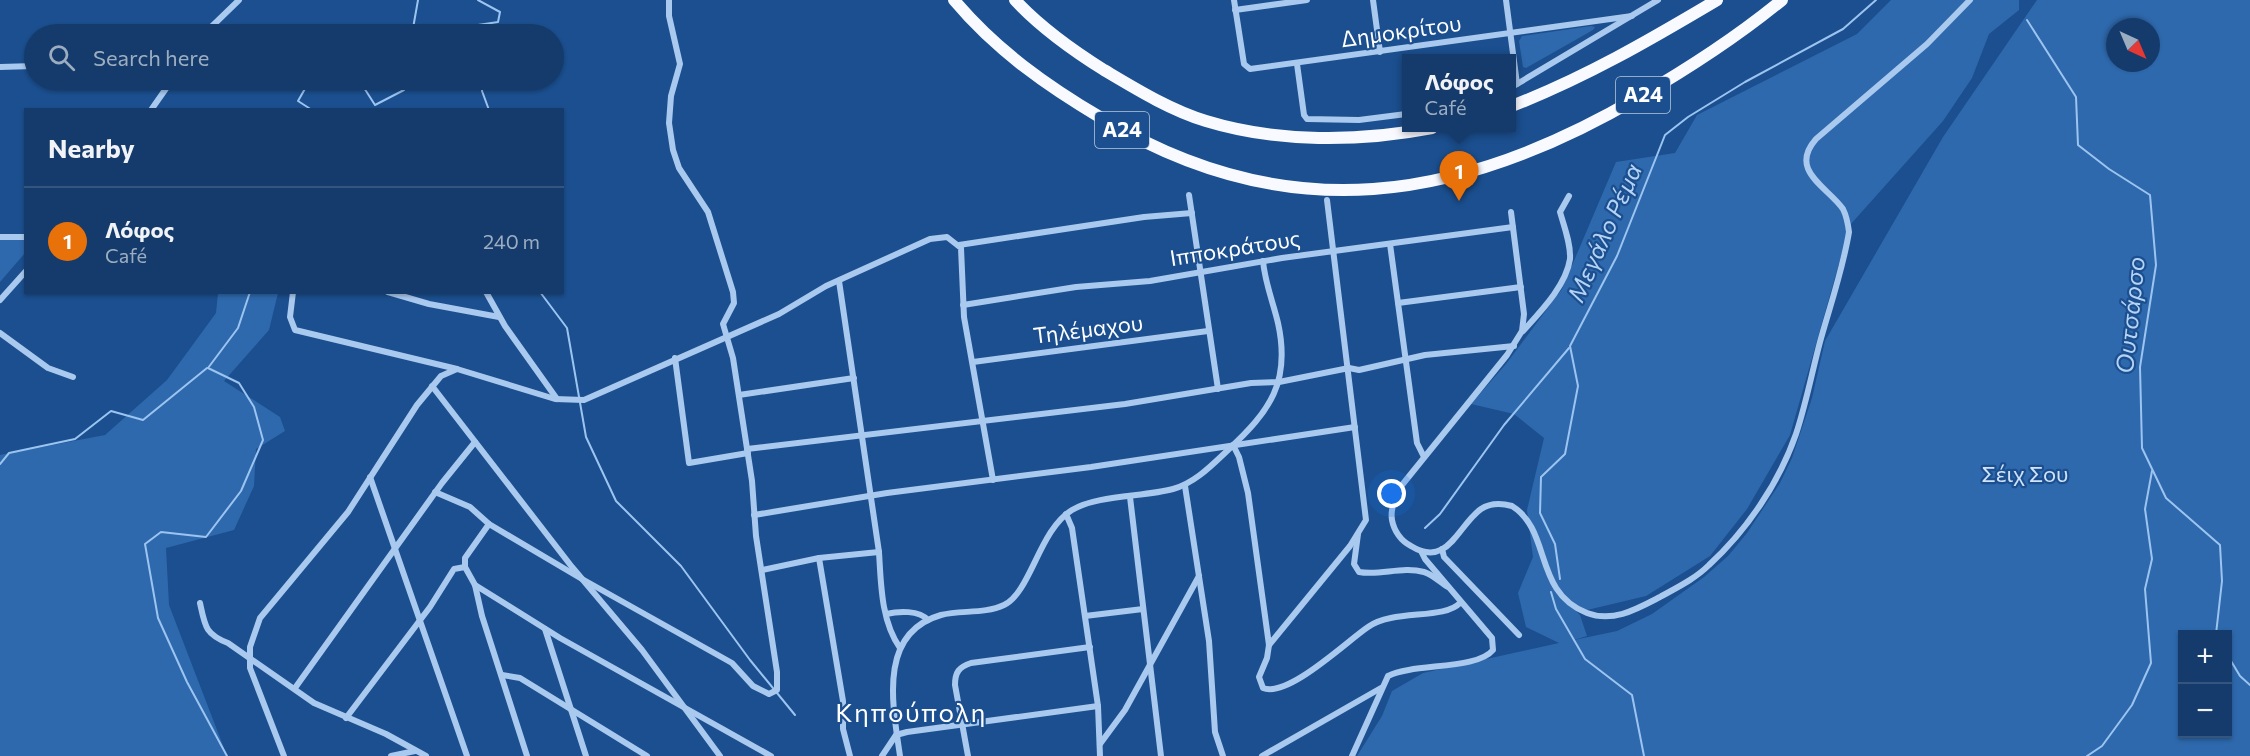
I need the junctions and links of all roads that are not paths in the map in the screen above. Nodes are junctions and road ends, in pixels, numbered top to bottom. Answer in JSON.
{"nodes":[{"id":1,"x":239,"y":0,"type":"edge"},
{"id":2,"x":669,"y":0,"type":"edge"},
{"id":3,"x":954,"y":0,"type":"edge"},
{"id":4,"x":1015,"y":0,"type":"edge"},
{"id":5,"x":1234,"y":0,"type":"edge"},
{"id":6,"x":1307,"y":0,"type":"edge"},
{"id":7,"x":1373,"y":0,"type":"edge"},
{"id":8,"x":1506,"y":0,"type":"edge"},
{"id":9,"x":1658,"y":0,"type":"edge"},
{"id":10,"x":1717,"y":0,"type":"edge"},
{"id":11,"x":1782,"y":0,"type":"edge"},
{"id":12,"x":1970,"y":0,"type":"edge"},
{"id":13,"x":1235,"y":10,"type":"junction"},
{"id":14,"x":1632,"y":16,"type":"junction"},
{"id":15,"x":214,"y":24,"type":"edge"},
{"id":16,"x":1511,"y":33,"type":"junction"},
{"id":17,"x":1380,"y":52,"type":"junction"},
{"id":18,"x":1512,"y":54,"type":"edge"},
{"id":19,"x":1297,"y":64,"type":"junction"},
{"id":20,"x":24,"y":66,"type":"edge"},
{"id":21,"x":0,"y":67,"type":"edge"},
{"id":22,"x":1516,"y":85,"type":"edge"},
{"id":23,"x":165,"y":90,"type":"edge"},
{"id":24,"x":1516,"y":104,"type":"edge"},
{"id":25,"x":152,"y":108,"type":"edge"},
{"id":26,"x":1402,"y":115,"type":"edge"},
{"id":27,"x":1402,"y":132,"type":"edge"},
{"id":28,"x":1189,"y":195,"type":"dead end"},
{"id":29,"x":1569,"y":196,"type":"dead end"},
{"id":30,"x":1327,"y":200,"type":"dead end"},
{"id":31,"x":1511,"y":212,"type":"dead end"},
{"id":32,"x":1192,"y":213,"type":"junction"},
{"id":33,"x":1513,"y":227,"type":"junction"},
{"id":34,"x":0,"y":237,"type":"edge"},
{"id":35,"x":24,"y":237,"type":"edge"},
{"id":36,"x":1390,"y":244,"type":"junction"},
{"id":37,"x":959,"y":245,"type":"junction"},
{"id":38,"x":1334,"y":251,"type":"junction"},
{"id":39,"x":1263,"y":261,"type":"junction"},
{"id":40,"x":1201,"y":271,"type":"junction"},
{"id":41,"x":24,"y":274,"type":"edge"},
{"id":42,"x":839,"y":281,"type":"junction"},
{"id":43,"x":1521,"y":287,"type":"junction"},
{"id":44,"x":294,"y":294,"type":"edge"},
{"id":45,"x":394,"y":294,"type":"edge"},
{"id":46,"x":487,"y":294,"type":"edge"},
{"id":47,"x":0,"y":300,"type":"edge"},
{"id":48,"x":1398,"y":303,"type":"junction"},
{"id":49,"x":963,"y":305,"type":"junction"},
{"id":50,"x":499,"y":317,"type":"junction"},
{"id":51,"x":1208,"y":330,"type":"junction"},
{"id":52,"x":1522,"y":331,"type":"junction"},
{"id":53,"x":0,"y":333,"type":"edge"},
{"id":54,"x":726,"y":336,"type":"junction"},
{"id":55,"x":1514,"y":346,"type":"junction"},
{"id":56,"x":675,"y":358,"type":"junction"},
{"id":57,"x":1406,"y":360,"type":"junction"},
{"id":58,"x":972,"y":362,"type":"junction"},
{"id":59,"x":1349,"y":368,"type":"junction"},
{"id":60,"x":457,"y":369,"type":"junction"},
{"id":61,"x":73,"y":377,"type":"dead end"},
{"id":62,"x":854,"y":378,"type":"junction"},
{"id":63,"x":1279,"y":382,"type":"junction"},
{"id":64,"x":432,"y":386,"type":"junction"},
{"id":65,"x":1218,"y":389,"type":"junction"},
{"id":66,"x":738,"y":395,"type":"junction"},
{"id":67,"x":557,"y":399,"type":"junction"},
{"id":68,"x":985,"y":423,"type":"junction"},
{"id":69,"x":1355,"y":427,"type":"junction"},
{"id":70,"x":861,"y":434,"type":"junction"},
{"id":71,"x":476,"y":442,"type":"junction"},
{"id":72,"x":1233,"y":445,"type":"junction"},
{"id":73,"x":747,"y":451,"type":"junction"},
{"id":74,"x":1424,"y":457,"type":"junction"},
{"id":75,"x":370,"y":477,"type":"junction"},
{"id":76,"x":993,"y":480,"type":"junction"},
{"id":77,"x":1185,"y":486,"type":"junction"},
{"id":78,"x":435,"y":492,"type":"junction"},
{"id":79,"x":870,"y":496,"type":"junction"},
{"id":80,"x":1130,"y":497,"type":"junction"},
{"id":81,"x":1066,"y":514,"type":"junction"},
{"id":82,"x":754,"y":515,"type":"junction"},
{"id":83,"x":489,"y":524,"type":"junction"},
{"id":84,"x":1359,"y":533,"type":"junction"},
{"id":85,"x":396,"y":548,"type":"junction"},
{"id":86,"x":1442,"y":549,"type":"junction"},
{"id":87,"x":1422,"y":551,"type":"junction"},
{"id":88,"x":879,"y":552,"type":"junction"},
{"id":89,"x":819,"y":558,"type":"junction"},
{"id":90,"x":465,"y":567,"type":"junction"},
{"id":91,"x":762,"y":570,"type":"junction"},
{"id":92,"x":1199,"y":575,"type":"junction"},
{"id":93,"x":582,"y":579,"type":"junction"},
{"id":94,"x":475,"y":585,"type":"junction"},
{"id":95,"x":1451,"y":589,"type":"junction"},
{"id":96,"x":200,"y":603,"type":"dead end"},
{"id":97,"x":1460,"y":603,"type":"junction"},
{"id":98,"x":1143,"y":609,"type":"junction"},
{"id":99,"x":886,"y":614,"type":"junction"},
{"id":100,"x":1085,"y":616,"type":"junction"},
{"id":101,"x":420,"y":618,"type":"junction"},
{"id":102,"x":928,"y":620,"type":"junction"},
{"id":103,"x":545,"y":629,"type":"junction"},
{"id":104,"x":1519,"y":635,"type":"dead end"},
{"id":105,"x":1269,"y":645,"type":"junction"},
{"id":106,"x":1090,"y":647,"type":"junction"},
{"id":107,"x":900,"y":648,"type":"junction"},
{"id":108,"x":248,"y":658,"type":"junction"},
{"id":109,"x":1150,"y":665,"type":"junction"},
{"id":110,"x":502,"y":675,"type":"junction"},
{"id":111,"x":295,"y":688,"type":"junction"},
{"id":112,"x":1381,"y":688,"type":"junction"},
{"id":113,"x":679,"y":703,"type":"junction"},
{"id":114,"x":1098,"y":706,"type":"junction"},
{"id":115,"x":570,"y":707,"type":"junction"},
{"id":116,"x":346,"y":718,"type":"junction"},
{"id":117,"x":963,"y":723,"type":"junction"},
{"id":118,"x":896,"y":735,"type":"junction"},
{"id":119,"x":1100,"y":744,"type":"junction"},
{"id":120,"x":415,"y":751,"type":"junction"},
{"id":121,"x":403,"y":755,"type":"edge"},
{"id":122,"x":900,"y":755,"type":"edge"},
{"id":123,"x":284,"y":756,"type":"edge"},
{"id":124,"x":391,"y":756,"type":"edge"},
{"id":125,"x":426,"y":756,"type":"edge"},
{"id":126,"x":467,"y":756,"type":"edge"},
{"id":127,"x":526,"y":756,"type":"edge"},
{"id":128,"x":586,"y":756,"type":"edge"},
{"id":129,"x":647,"y":756,"type":"edge"},
{"id":130,"x":720,"y":756,"type":"edge"},
{"id":131,"x":771,"y":756,"type":"edge"},
{"id":132,"x":850,"y":756,"type":"edge"},
{"id":133,"x":882,"y":756,"type":"edge"},
{"id":134,"x":969,"y":756,"type":"edge"},
{"id":135,"x":1100,"y":756,"type":"edge"},
{"id":136,"x":1161,"y":756,"type":"edge"},
{"id":137,"x":1223,"y":756,"type":"edge"},
{"id":138,"x":1262,"y":756,"type":"edge"},
{"id":139,"x":1352,"y":756,"type":"edge"}],
"edges":[{"from":1,"to":15,"type":"street"},
{"from":2,"to":54,"type":"street"},
{"from":3,"to":11,"type":"highway","number":"Α24"},
{"from":4,"to":27,"type":"highway","number":"Α24"},
{"from":5,"to":13,"type":"street"},
{"from":6,"to":13,"type":"street"},
{"from":7,"to":17,"type":"street"},
{"from":8,"to":16,"type":"street"},
{"from":9,"to":14,"type":"street"},
{"from":10,"to":24,"type":"highway","number":"Α24"},
{"from":12,"to":86,"type":"street"},
{"from":13,"to":19,"type":"street","name":"Δημοκρίτου"},
{"from":14,"to":16,"type":"street","name":"Δημοκρίτου"},
{"from":14,"to":22,"type":"street"},
{"from":16,"to":17,"type":"street","name":"Δημοκρίτου"},
{"from":16,"to":18,"type":"street"},
{"from":17,"to":19,"type":"street","name":"Δημοκρίτου"},
{"from":19,"to":26,"type":"street"},
{"from":20,"to":21,"type":"street"},
{"from":23,"to":25,"type":"street"},
{"from":28,"to":32,"type":"street"},
{"from":29,"to":52,"type":"street"},
{"from":30,"to":38,"type":"street"},
{"from":31,"to":33,"type":"street"},
{"from":32,"to":37,"type":"street"},
{"from":32,"to":40,"type":"street"},
{"from":33,"to":36,"type":"street","name":"Ιπποκράτους"},
{"from":33,"to":43,"type":"street"},
{"from":34,"to":35,"type":"street"},
{"from":36,"to":38,"type":"street","name":"Ιπποκράτους"},
{"from":36,"to":48,"type":"street"},
{"from":37,"to":42,"type":"street"},
{"from":37,"to":49,"type":"street"},
{"from":38,"to":39,"type":"street","name":"Ιπποκράτους"},
{"from":38,"to":59,"type":"street"},
{"from":39,"to":40,"type":"street","name":"Ιπποκράτους"},
{"from":39,"to":63,"type":"street"},
{"from":40,"to":49,"type":"street","name":"Ιπποκράτους"},
{"from":40,"to":51,"type":"street"},
{"from":41,"to":47,"type":"street"},
{"from":42,"to":54,"type":"street"},
{"from":42,"to":62,"type":"street"},
{"from":43,"to":48,"type":"street"},
{"from":43,"to":52,"type":"street"},
{"from":44,"to":60,"type":"street"},
{"from":45,"to":50,"type":"street"},
{"from":46,"to":50,"type":"street"},
{"from":48,"to":57,"type":"street"},
{"from":49,"to":58,"type":"street"},
{"from":50,"to":67,"type":"street"},
{"from":51,"to":58,"type":"street","name":"Τηλέμαχου"},
{"from":51,"to":65,"type":"street"},
{"from":52,"to":55,"type":"street"},
{"from":53,"to":61,"type":"street"},
{"from":54,"to":56,"type":"street"},
{"from":54,"to":66,"type":"street"},
{"from":55,"to":57,"type":"street"},
{"from":55,"to":74,"type":"street"},
{"from":56,"to":67,"type":"street"},
{"from":56,"to":73,"type":"street"},
{"from":57,"to":59,"type":"street"},
{"from":57,"to":74,"type":"street"},
{"from":58,"to":68,"type":"street"},
{"from":59,"to":63,"type":"street"},
{"from":59,"to":69,"type":"street"},
{"from":60,"to":64,"type":"street"},
{"from":60,"to":67,"type":"street"},
{"from":62,"to":66,"type":"street"},
{"from":62,"to":70,"type":"street"},
{"from":63,"to":65,"type":"street"},
{"from":63,"to":72,"type":"street"},
{"from":64,"to":71,"type":"street"},
{"from":64,"to":75,"type":"street"},
{"from":65,"to":68,"type":"street"},
{"from":66,"to":73,"type":"street"},
{"from":68,"to":70,"type":"street"},
{"from":68,"to":76,"type":"street"},
{"from":69,"to":72,"type":"street"},
{"from":69,"to":84,"type":"street"},
{"from":70,"to":73,"type":"street"},
{"from":70,"to":79,"type":"street"},
{"from":71,"to":78,"type":"street"},
{"from":71,"to":93,"type":"street"},
{"from":72,"to":76,"type":"street"},
{"from":72,"to":77,"type":"street"},
{"from":72,"to":105,"type":"street"},
{"from":73,"to":82,"type":"street"},
{"from":74,"to":87,"type":"street"},
{"from":75,"to":85,"type":"street"},
{"from":75,"to":108,"type":"street"},
{"from":76,"to":79,"type":"street"},
{"from":77,"to":80,"type":"street"},
{"from":77,"to":92,"type":"street"},
{"from":78,"to":83,"type":"street"},
{"from":78,"to":85,"type":"street"},
{"from":79,"to":82,"type":"street"},
{"from":79,"to":88,"type":"street"},
{"from":80,"to":81,"type":"street"},
{"from":80,"to":98,"type":"street"},
{"from":81,"to":100,"type":"street"},
{"from":81,"to":102,"type":"street"},
{"from":82,"to":91,"type":"street"},
{"from":83,"to":90,"type":"street"},
{"from":83,"to":93,"type":"street"},
{"from":84,"to":95,"type":"street"},
{"from":84,"to":105,"type":"street"},
{"from":85,"to":101,"type":"street"},
{"from":85,"to":111,"type":"street"},
{"from":86,"to":87,"type":"street"},
{"from":86,"to":104,"type":"street"},
{"from":87,"to":95,"type":"street"},
{"from":88,"to":89,"type":"street"},
{"from":88,"to":99,"type":"street"},
{"from":89,"to":91,"type":"street"},
{"from":89,"to":132,"type":"street"},
{"from":90,"to":94,"type":"street"},
{"from":90,"to":101,"type":"street"},
{"from":91,"to":93,"type":"street"},
{"from":92,"to":109,"type":"street"},
{"from":92,"to":137,"type":"street"},
{"from":93,"to":113,"type":"street"},
{"from":94,"to":103,"type":"street"},
{"from":94,"to":110,"type":"street"},
{"from":95,"to":97,"type":"street"},
{"from":96,"to":108,"type":"street"},
{"from":97,"to":105,"type":"street"},
{"from":97,"to":112,"type":"street"},
{"from":98,"to":100,"type":"street"},
{"from":98,"to":109,"type":"street"},
{"from":99,"to":102,"type":"street"},
{"from":99,"to":107,"type":"street"},
{"from":100,"to":106,"type":"street"},
{"from":101,"to":116,"type":"street"},
{"from":101,"to":126,"type":"street"},
{"from":102,"to":107,"type":"street"},
{"from":103,"to":113,"type":"street"},
{"from":103,"to":115,"type":"street"},
{"from":106,"to":114,"type":"street"},
{"from":106,"to":117,"type":"street"},
{"from":107,"to":118,"type":"street"},
{"from":108,"to":111,"type":"street"},
{"from":108,"to":123,"type":"street"},
{"from":109,"to":119,"type":"street"},
{"from":109,"to":136,"type":"street"},
{"from":110,"to":115,"type":"street"},
{"from":110,"to":127,"type":"street"},
{"from":111,"to":116,"type":"street"},
{"from":112,"to":138,"type":"street"},
{"from":112,"to":139,"type":"street"},
{"from":113,"to":130,"type":"street"},
{"from":113,"to":131,"type":"street"},
{"from":114,"to":117,"type":"street"},
{"from":114,"to":119,"type":"street"},
{"from":115,"to":128,"type":"street"},
{"from":115,"to":129,"type":"street"},
{"from":116,"to":120,"type":"street"},
{"from":117,"to":118,"type":"street"},
{"from":117,"to":134,"type":"street"},
{"from":118,"to":122,"type":"street"},
{"from":118,"to":133,"type":"street"},
{"from":119,"to":135,"type":"street"},
{"from":120,"to":121,"type":"street"},
{"from":120,"to":125,"type":"street"},
{"from":121,"to":124,"type":"street"}]}
